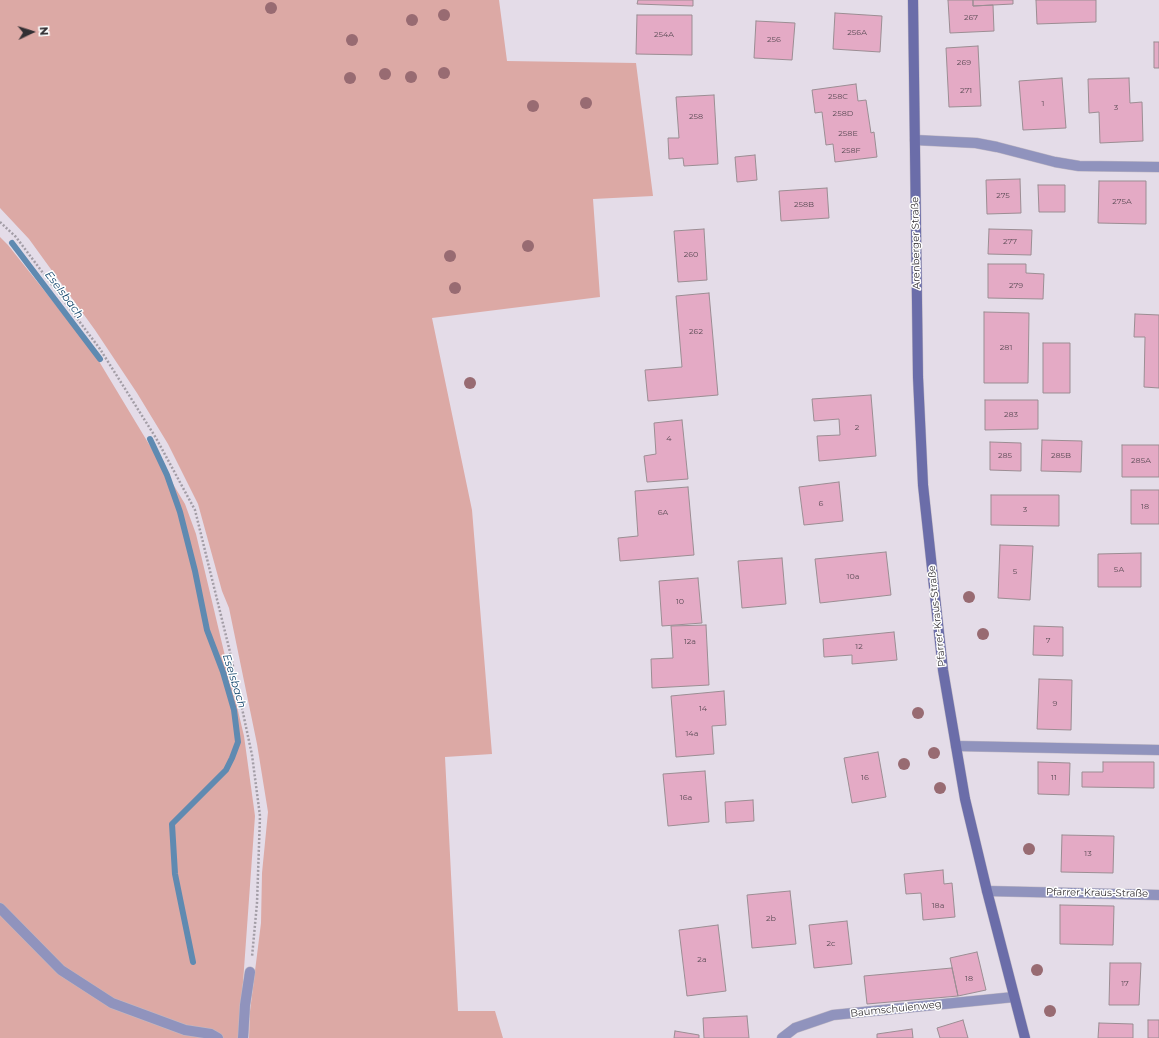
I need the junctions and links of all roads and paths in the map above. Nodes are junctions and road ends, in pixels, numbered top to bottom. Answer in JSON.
{"nodes":[{"id":1,"x":913,"y":0,"type":"edge"},
{"id":2,"x":915,"y":140,"type":"junction"},
{"id":3,"x":1159,"y":167,"type":"edge"},
{"id":4,"x":0,"y":222,"type":"edge"},
{"id":5,"x":924,"y":485,"type":"joint"},
{"id":6,"x":956,"y":746,"type":"junction"},
{"id":7,"x":1159,"y":750,"type":"edge"},
{"id":8,"x":987,"y":891,"type":"junction"},
{"id":9,"x":1159,"y":895,"type":"edge"},
{"id":10,"x":0,"y":908,"type":"edge"},
{"id":11,"x":250,"y":972,"type":"joint"},
{"id":12,"x":1014,"y":997,"type":"junction"},
{"id":13,"x":218,"y":1038,"type":"edge"},
{"id":14,"x":243,"y":1038,"type":"edge"},
{"id":15,"x":782,"y":1038,"type":"edge"},
{"id":16,"x":1025,"y":1038,"type":"edge"}],
"edges":[{"from":1,"to":2,"type":"street","name":"Arenberger Straße"},
{"from":2,"to":3,"type":"street"},
{"from":2,"to":5,"type":"street","name":"Arenberger Straße"},
{"from":4,"to":11,"type":"path"},
{"from":5,"to":6,"type":"street","name":"Pfarrer-Kraus-Straße"},
{"from":6,"to":7,"type":"street"},
{"from":6,"to":8,"type":"street","name":"Pfarrer-Kraus-Straße"},
{"from":8,"to":9,"type":"street","name":"Pfarrer-Kraus-Straße"},
{"from":8,"to":12,"type":"street","name":"Pfarrer-Kraus-Straße"},
{"from":10,"to":13,"type":"street"},
{"from":11,"to":14,"type":"street"},
{"from":12,"to":15,"type":"street","name":"Baumschulenweg"},
{"from":12,"to":16,"type":"street","name":"Pfarrer-Kraus-Straße"}]}
